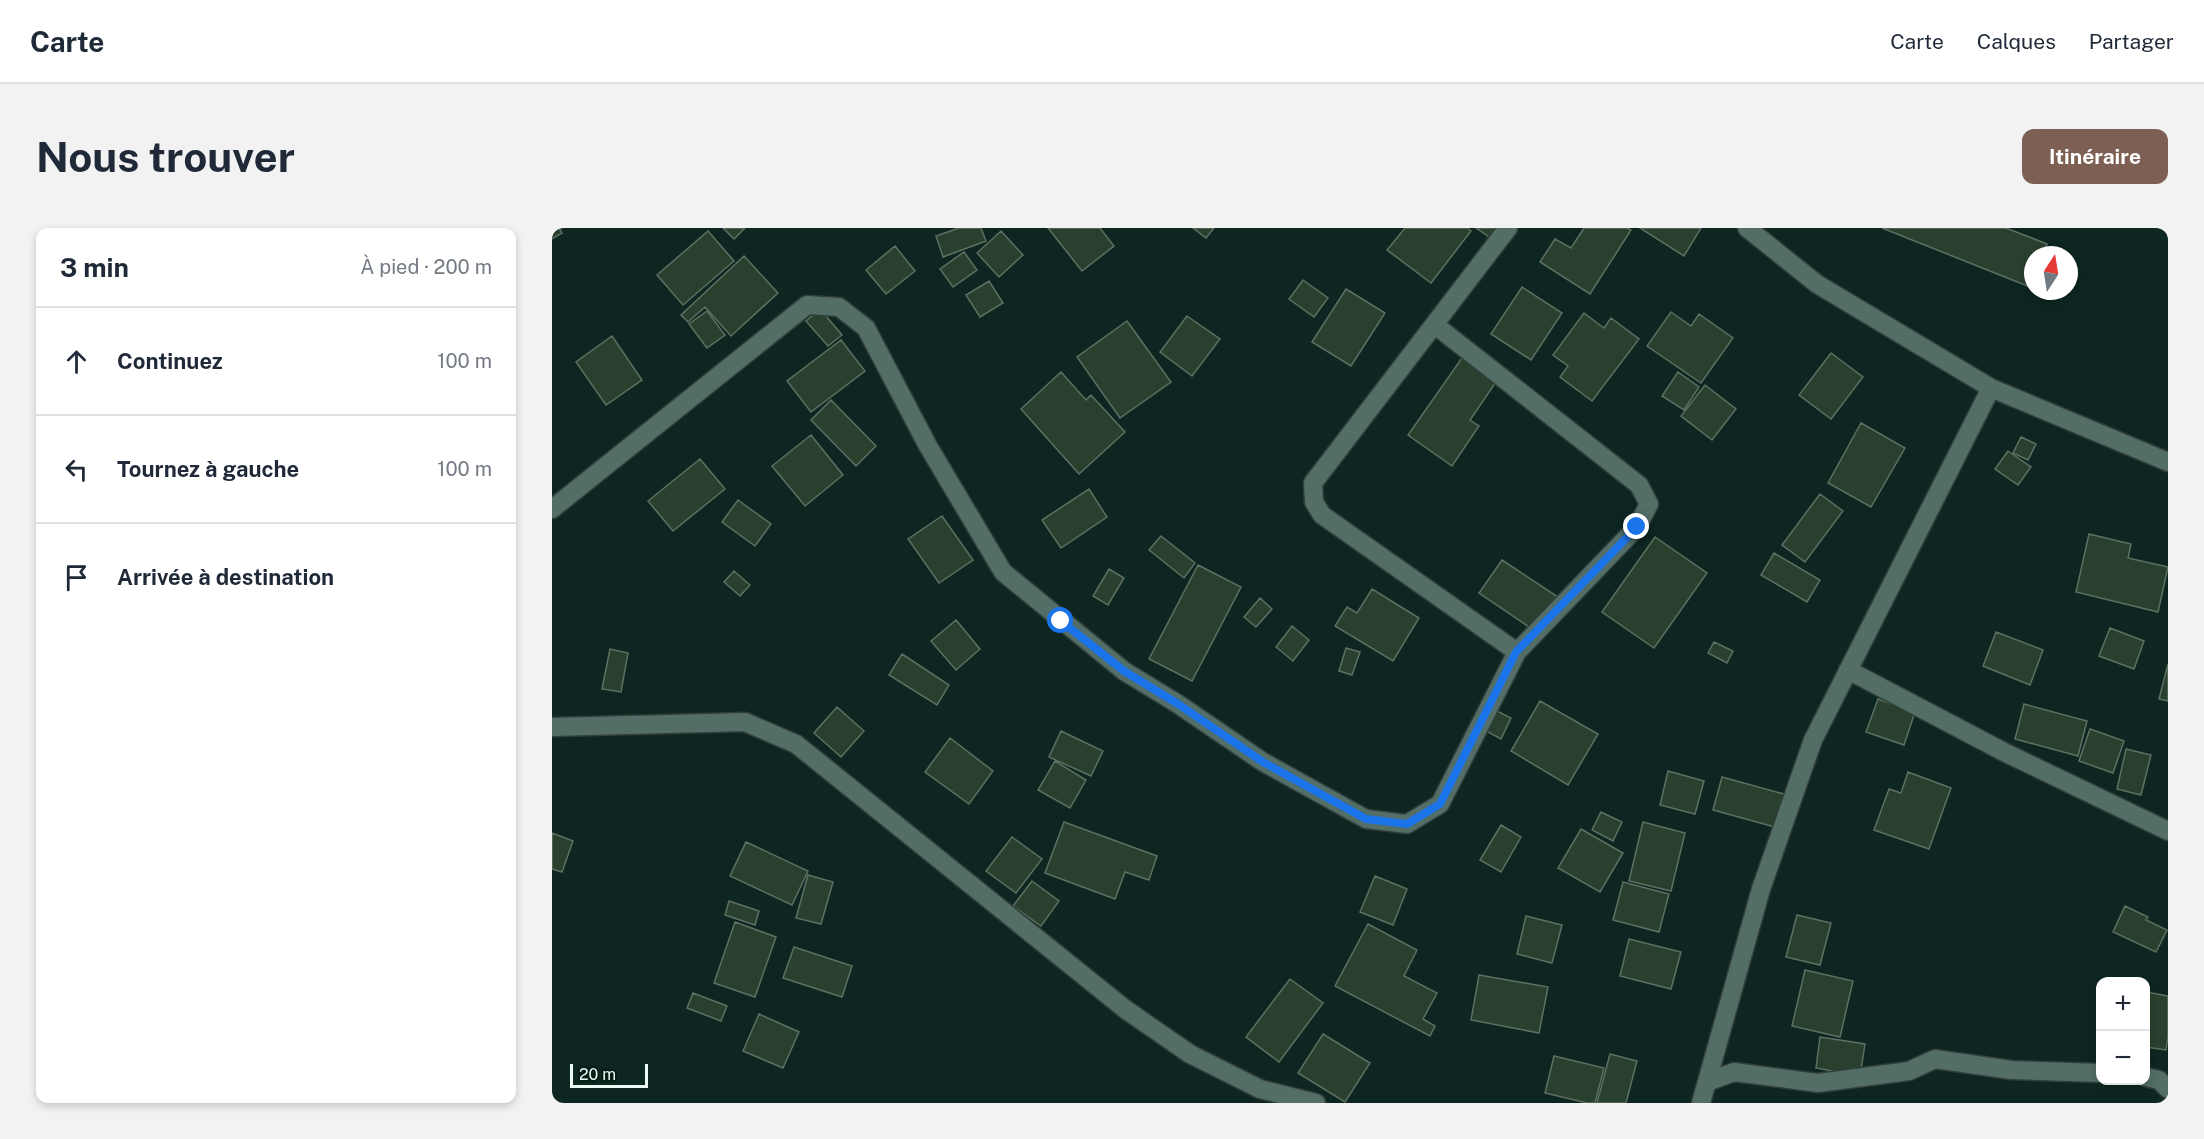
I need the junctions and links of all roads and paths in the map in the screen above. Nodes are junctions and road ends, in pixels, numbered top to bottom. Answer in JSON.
{"nodes":[{"id":1,"x":1508,"y":228,"type":"edge"},
{"id":2,"x":1747,"y":228,"type":"edge"},
{"id":3,"x":1435,"y":325,"type":"junction"},
{"id":4,"x":1991,"y":388,"type":"junction"},
{"id":5,"x":2168,"y":462,"type":"edge"},
{"id":6,"x":552,"y":509,"type":"edge"},
{"id":7,"x":1516,"y":652,"type":"junction"},
{"id":8,"x":1848,"y":670,"type":"junction"},
{"id":9,"x":552,"y":727,"type":"edge"},
{"id":10,"x":2168,"y":831,"type":"edge"},
{"id":11,"x":2096,"y":1073,"type":"edge"},
{"id":12,"x":2150,"y":1078,"type":"edge"},
{"id":13,"x":1707,"y":1082,"type":"junction"},
{"id":14,"x":2168,"y":1089,"type":"edge"},
{"id":15,"x":1316,"y":1103,"type":"edge"},
{"id":16,"x":1701,"y":1103,"type":"edge"}],
"edges":[{"from":1,"to":3,"type":"street"},
{"from":2,"to":4,"type":"street"},
{"from":3,"to":7,"type":"street"},
{"from":3,"to":7,"type":"street"},
{"from":4,"to":5,"type":"street"},
{"from":4,"to":8,"type":"street"},
{"from":6,"to":7,"type":"street"},
{"from":8,"to":10,"type":"street"},
{"from":8,"to":13,"type":"street"},
{"from":9,"to":15,"type":"street"},
{"from":11,"to":13,"type":"street"},
{"from":12,"to":14,"type":"street"},
{"from":13,"to":16,"type":"street"}]}
